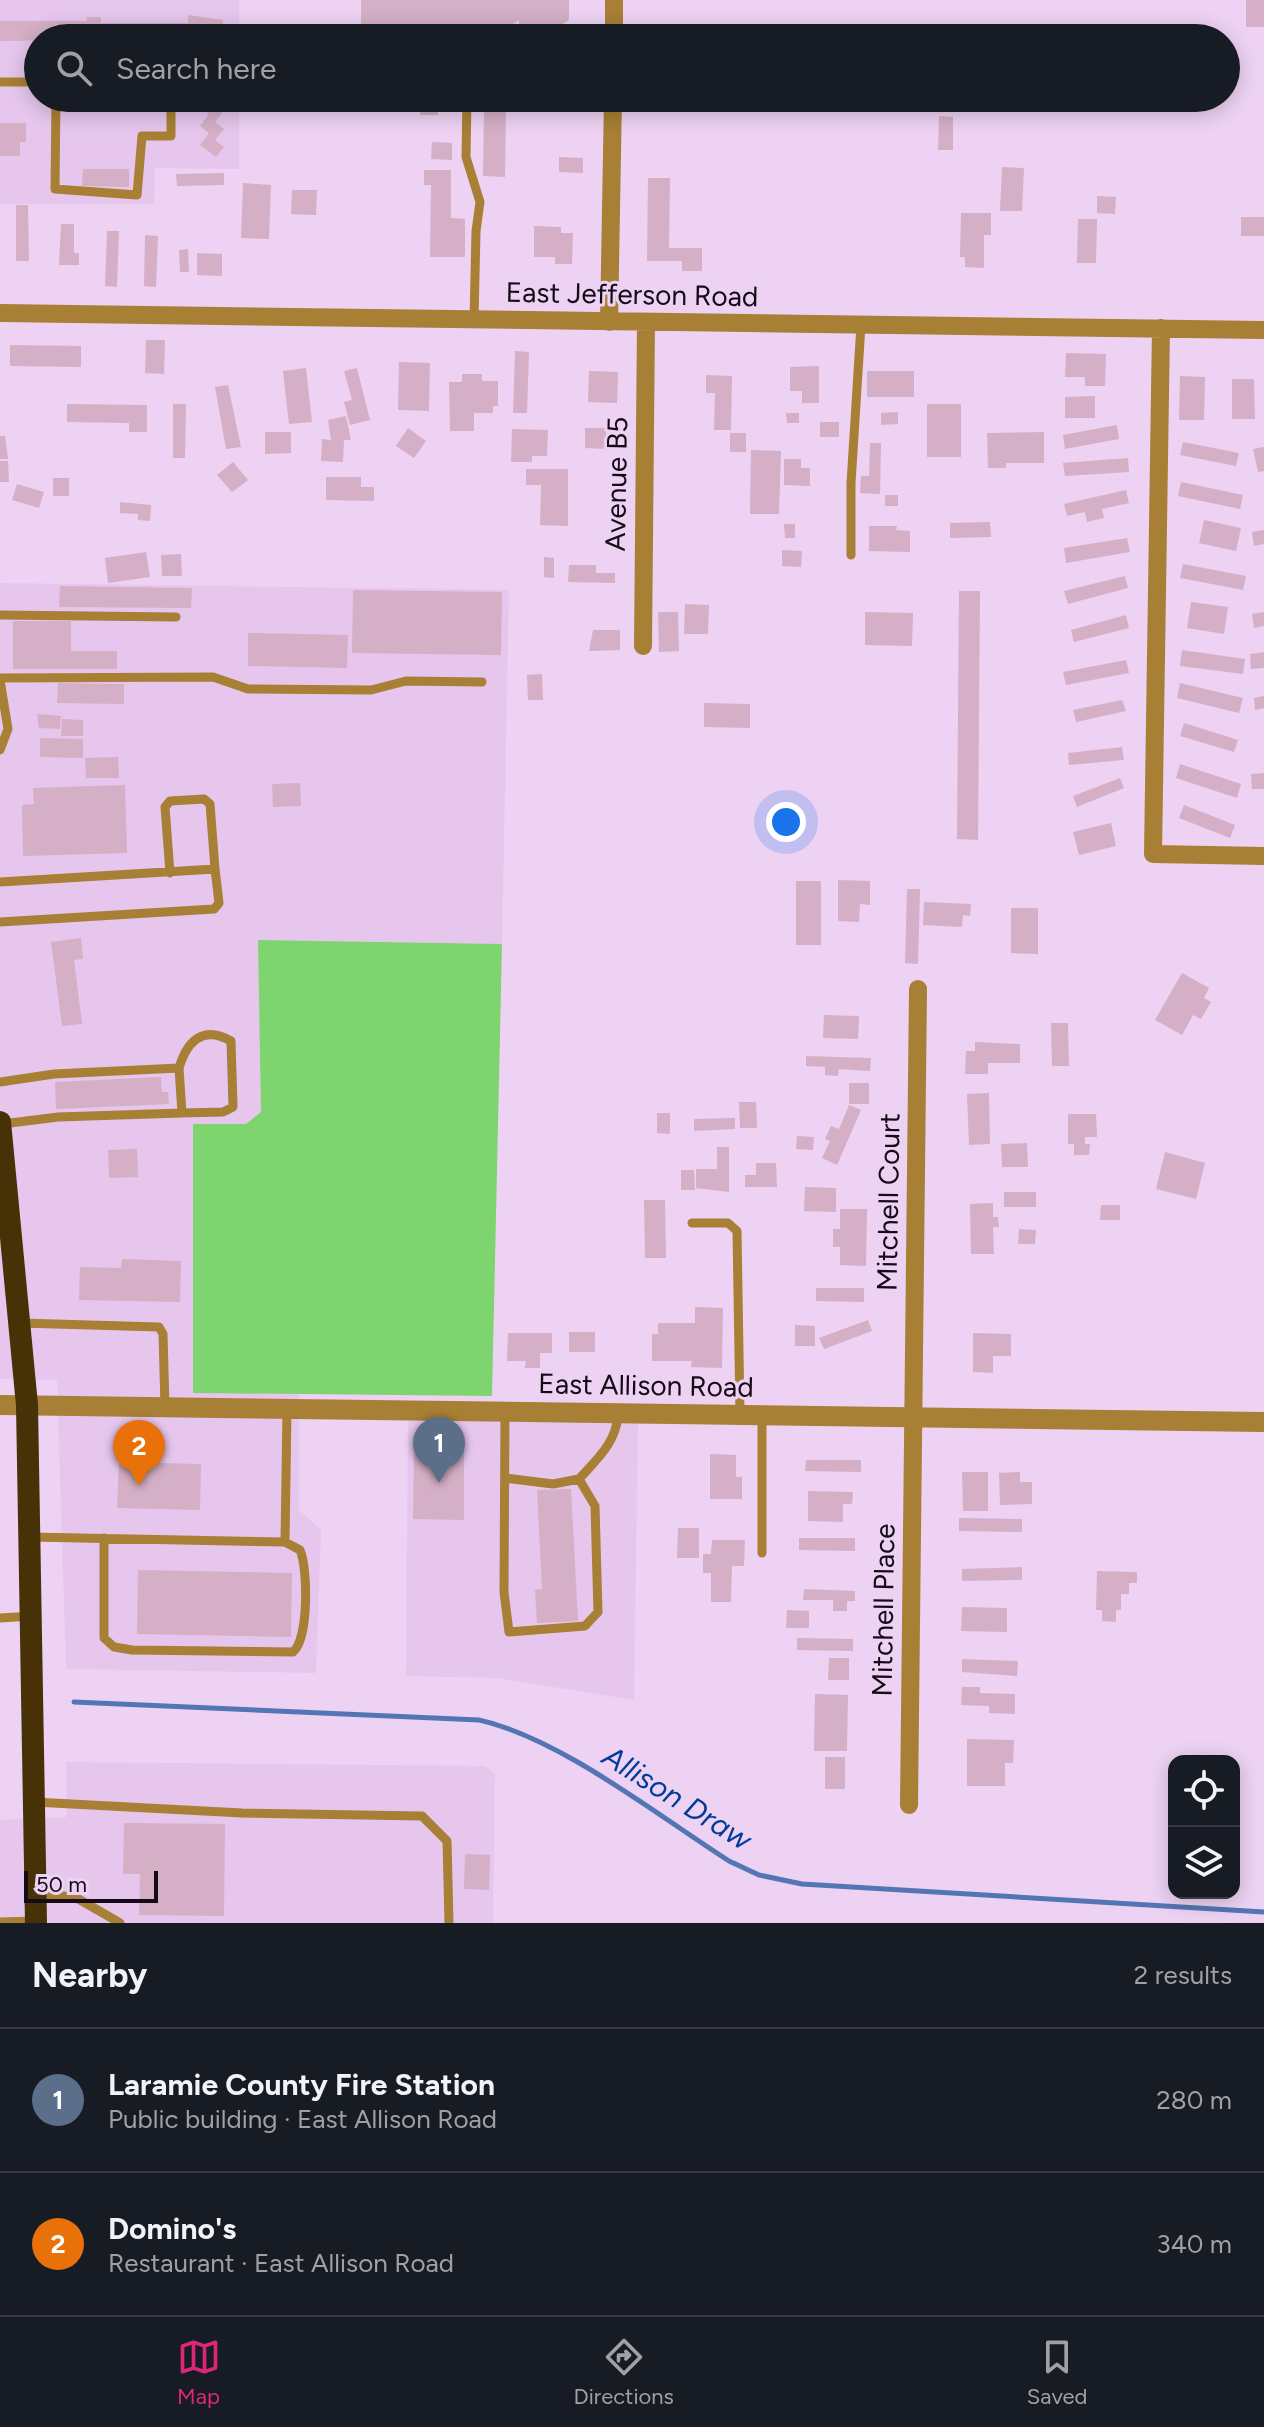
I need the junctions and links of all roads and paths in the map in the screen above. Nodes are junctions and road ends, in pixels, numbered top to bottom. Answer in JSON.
{"nodes":[{"id":1,"x":614,"y":0,"type":"edge"},
{"id":2,"x":614,"y":24,"type":"edge"},
{"id":3,"x":0,"y":82,"type":"edge"},
{"id":4,"x":24,"y":82,"type":"edge"},
{"id":5,"x":56,"y":112,"type":"edge"},
{"id":6,"x":171,"y":112,"type":"edge"},
{"id":7,"x":467,"y":112,"type":"edge"},
{"id":8,"x":613,"y":112,"type":"edge"},
{"id":9,"x":0,"y":313,"type":"edge"},
{"id":10,"x":474,"y":320,"type":"junction"},
{"id":11,"x":609,"y":322,"type":"junction"},
{"id":12,"x":646,"y":322,"type":"junction"},
{"id":13,"x":861,"y":325,"type":"junction"},
{"id":14,"x":1161,"y":328,"type":"junction"},
{"id":15,"x":1264,"y":330,"type":"edge"},
{"id":16,"x":851,"y":555,"type":"dead end"},
{"id":17,"x":0,"y":615,"type":"edge"},
{"id":18,"x":176,"y":617,"type":"dead end"},
{"id":19,"x":643,"y":646,"type":"dead end"},
{"id":20,"x":0,"y":679,"type":"edge"},
{"id":21,"x":482,"y":682,"type":"dead end"},
{"id":22,"x":0,"y":750,"type":"edge"},
{"id":23,"x":1264,"y":856,"type":"edge"},
{"id":24,"x":215,"y":869,"type":"junction"},
{"id":25,"x":170,"y":873,"type":"junction"},
{"id":26,"x":0,"y":882,"type":"edge"},
{"id":27,"x":0,"y":922,"type":"edge"},
{"id":28,"x":918,"y":989,"type":"dead end"},
{"id":29,"x":179,"y":1068,"type":"junction"},
{"id":30,"x":0,"y":1082,"type":"edge"},
{"id":31,"x":182,"y":1113,"type":"junction"},
{"id":32,"x":0,"y":1123,"type":"edge"},
{"id":33,"x":5,"y":1213,"type":"edge"},
{"id":34,"x":692,"y":1223,"type":"dead end"},
{"id":35,"x":8,"y":1264,"type":"edge"},
{"id":36,"x":20,"y":1323,"type":"junction"},
{"id":37,"x":0,"y":1405,"type":"edge"},
{"id":38,"x":27,"y":1405,"type":"junction"},
{"id":39,"x":165,"y":1407,"type":"junction"},
{"id":40,"x":287,"y":1408,"type":"junction"},
{"id":41,"x":505,"y":1411,"type":"junction"},
{"id":42,"x":618,"y":1412,"type":"junction"},
{"id":43,"x":740,"y":1414,"type":"junction"},
{"id":44,"x":762,"y":1414,"type":"junction"},
{"id":45,"x":913,"y":1416,"type":"junction"},
{"id":46,"x":1264,"y":1422,"type":"edge"},
{"id":47,"x":505,"y":1478,"type":"junction"},
{"id":48,"x":579,"y":1479,"type":"junction"},
{"id":49,"x":30,"y":1537,"type":"junction"},
{"id":50,"x":104,"y":1538,"type":"junction"},
{"id":51,"x":285,"y":1542,"type":"junction"},
{"id":52,"x":762,"y":1553,"type":"dead end"},
{"id":53,"x":32,"y":1616,"type":"junction"},
{"id":54,"x":0,"y":1618,"type":"edge"},
{"id":55,"x":34,"y":1802,"type":"junction"},
{"id":56,"x":909,"y":1805,"type":"dead end"},
{"id":57,"x":35,"y":1894,"type":"junction"},
{"id":58,"x":0,"y":1922,"type":"edge"},
{"id":59,"x":36,"y":1922,"type":"edge"},
{"id":60,"x":120,"y":1923,"type":"edge"},
{"id":61,"x":449,"y":1923,"type":"edge"}],
"edges":[{"from":1,"to":2,"type":"street"},
{"from":3,"to":4,"type":"lane"},
{"from":5,"to":6,"type":"lane"},
{"from":7,"to":10,"type":"lane"},
{"from":8,"to":11,"type":"street"},
{"from":9,"to":10,"type":"street","name":"East Jefferson Road"},
{"from":10,"to":11,"type":"street","name":"East Jefferson Road"},
{"from":11,"to":12,"type":"street","name":"East Jefferson Road"},
{"from":12,"to":13,"type":"street","name":"East Jefferson Road"},
{"from":12,"to":19,"type":"street","name":"Avenue B5"},
{"from":13,"to":14,"type":"street","name":"East Jefferson Road"},
{"from":13,"to":16,"type":"lane"},
{"from":14,"to":15,"type":"street","name":"East Jefferson Road"},
{"from":14,"to":23,"type":"street"},
{"from":17,"to":18,"type":"lane"},
{"from":20,"to":21,"type":"lane"},
{"from":20,"to":22,"type":"lane"},
{"from":24,"to":25,"type":"lane"},
{"from":24,"to":25,"type":"lane"},
{"from":24,"to":27,"type":"lane"},
{"from":25,"to":26,"type":"lane"},
{"from":28,"to":45,"type":"street","name":"Mitchell Court"},
{"from":29,"to":30,"type":"lane"},
{"from":29,"to":31,"type":"lane"},
{"from":29,"to":31,"type":"lane"},
{"from":31,"to":32,"type":"lane"},
{"from":32,"to":33,"type":"highway"},
{"from":33,"to":35,"type":"highway"},
{"from":34,"to":43,"type":"lane"},
{"from":35,"to":36,"type":"highway"},
{"from":36,"to":38,"type":"highway"},
{"from":36,"to":39,"type":"lane"},
{"from":37,"to":38,"type":"street","name":"East Allison Road"},
{"from":38,"to":39,"type":"street","name":"East Allison Road"},
{"from":38,"to":49,"type":"highway"},
{"from":39,"to":40,"type":"street","name":"East Allison Road"},
{"from":40,"to":41,"type":"street","name":"East Allison Road"},
{"from":40,"to":51,"type":"lane"},
{"from":41,"to":42,"type":"street","name":"East Allison Road"},
{"from":41,"to":47,"type":"lane"},
{"from":42,"to":43,"type":"street","name":"East Allison Road"},
{"from":42,"to":48,"type":"lane"},
{"from":43,"to":44,"type":"street","name":"East Allison Road"},
{"from":44,"to":45,"type":"street","name":"East Allison Road"},
{"from":44,"to":52,"type":"lane"},
{"from":45,"to":46,"type":"street","name":"East Allison Road"},
{"from":45,"to":56,"type":"street","name":"Mitchell Place"},
{"from":47,"to":48,"type":"lane"},
{"from":47,"to":48,"type":"lane"},
{"from":49,"to":50,"type":"lane"},
{"from":49,"to":53,"type":"highway"},
{"from":50,"to":51,"type":"lane"},
{"from":50,"to":51,"type":"lane"},
{"from":53,"to":54,"type":"lane"},
{"from":53,"to":55,"type":"highway"},
{"from":55,"to":57,"type":"highway"},
{"from":55,"to":61,"type":"lane"},
{"from":57,"to":59,"type":"highway"},
{"from":57,"to":60,"type":"lane"},
{"from":58,"to":59,"type":"lane"}]}
